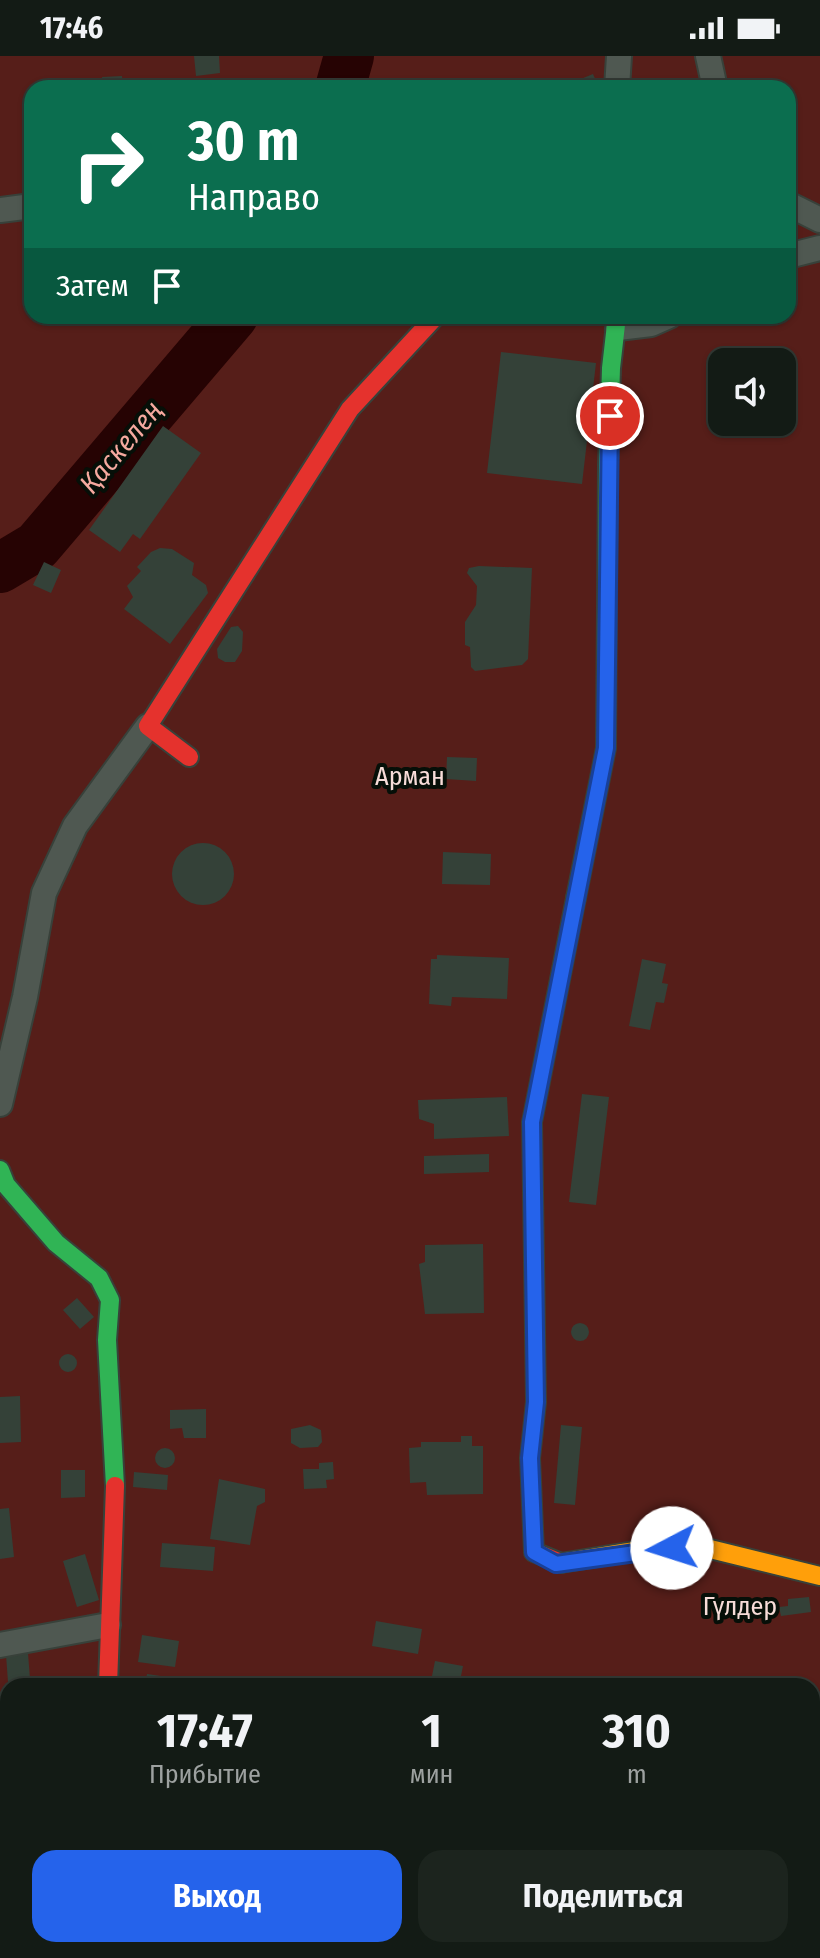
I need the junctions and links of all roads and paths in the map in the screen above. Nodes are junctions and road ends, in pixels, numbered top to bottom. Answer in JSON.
{"nodes":[{"id":1,"x":619,"y":56,"type":"edge"},
{"id":2,"x":708,"y":56,"type":"edge"},
{"id":3,"x":618,"y":80,"type":"edge"},
{"id":4,"x":713,"y":80,"type":"edge"},
{"id":5,"x":24,"y":207,"type":"edge"},
{"id":6,"x":796,"y":208,"type":"edge"},
{"id":7,"x":0,"y":210,"type":"edge"},
{"id":8,"x":820,"y":220,"type":"edge"},
{"id":9,"x":820,"y":248,"type":"edge"},
{"id":10,"x":796,"y":254,"type":"edge"},
{"id":11,"x":429,"y":324,"type":"edge"},
{"id":12,"x":618,"y":324,"type":"edge"},
{"id":13,"x":148,"y":726,"type":"junction"},
{"id":14,"x":189,"y":757,"type":"dead end"},
{"id":15,"x":0,"y":1104,"type":"edge"},
{"id":16,"x":0,"y":1170,"type":"edge"},
{"id":17,"x":820,"y":1576,"type":"edge"},
{"id":18,"x":108,"y":1625,"type":"junction"},
{"id":19,"x":0,"y":1645,"type":"edge"},
{"id":20,"x":108,"y":1678,"type":"edge"}],
"edges":[{"from":1,"to":3,"type":"street"},
{"from":2,"to":4,"type":"street"},
{"from":5,"to":7,"type":"street"},
{"from":6,"to":8,"type":"street"},
{"from":9,"to":10,"type":"street"},
{"from":11,"to":13,"type":"street"},
{"from":12,"to":17,"type":"street"},
{"from":13,"to":14,"type":"street"},
{"from":13,"to":15,"type":"street"},
{"from":16,"to":18,"type":"street"},
{"from":18,"to":19,"type":"street"},
{"from":18,"to":20,"type":"street"}]}
